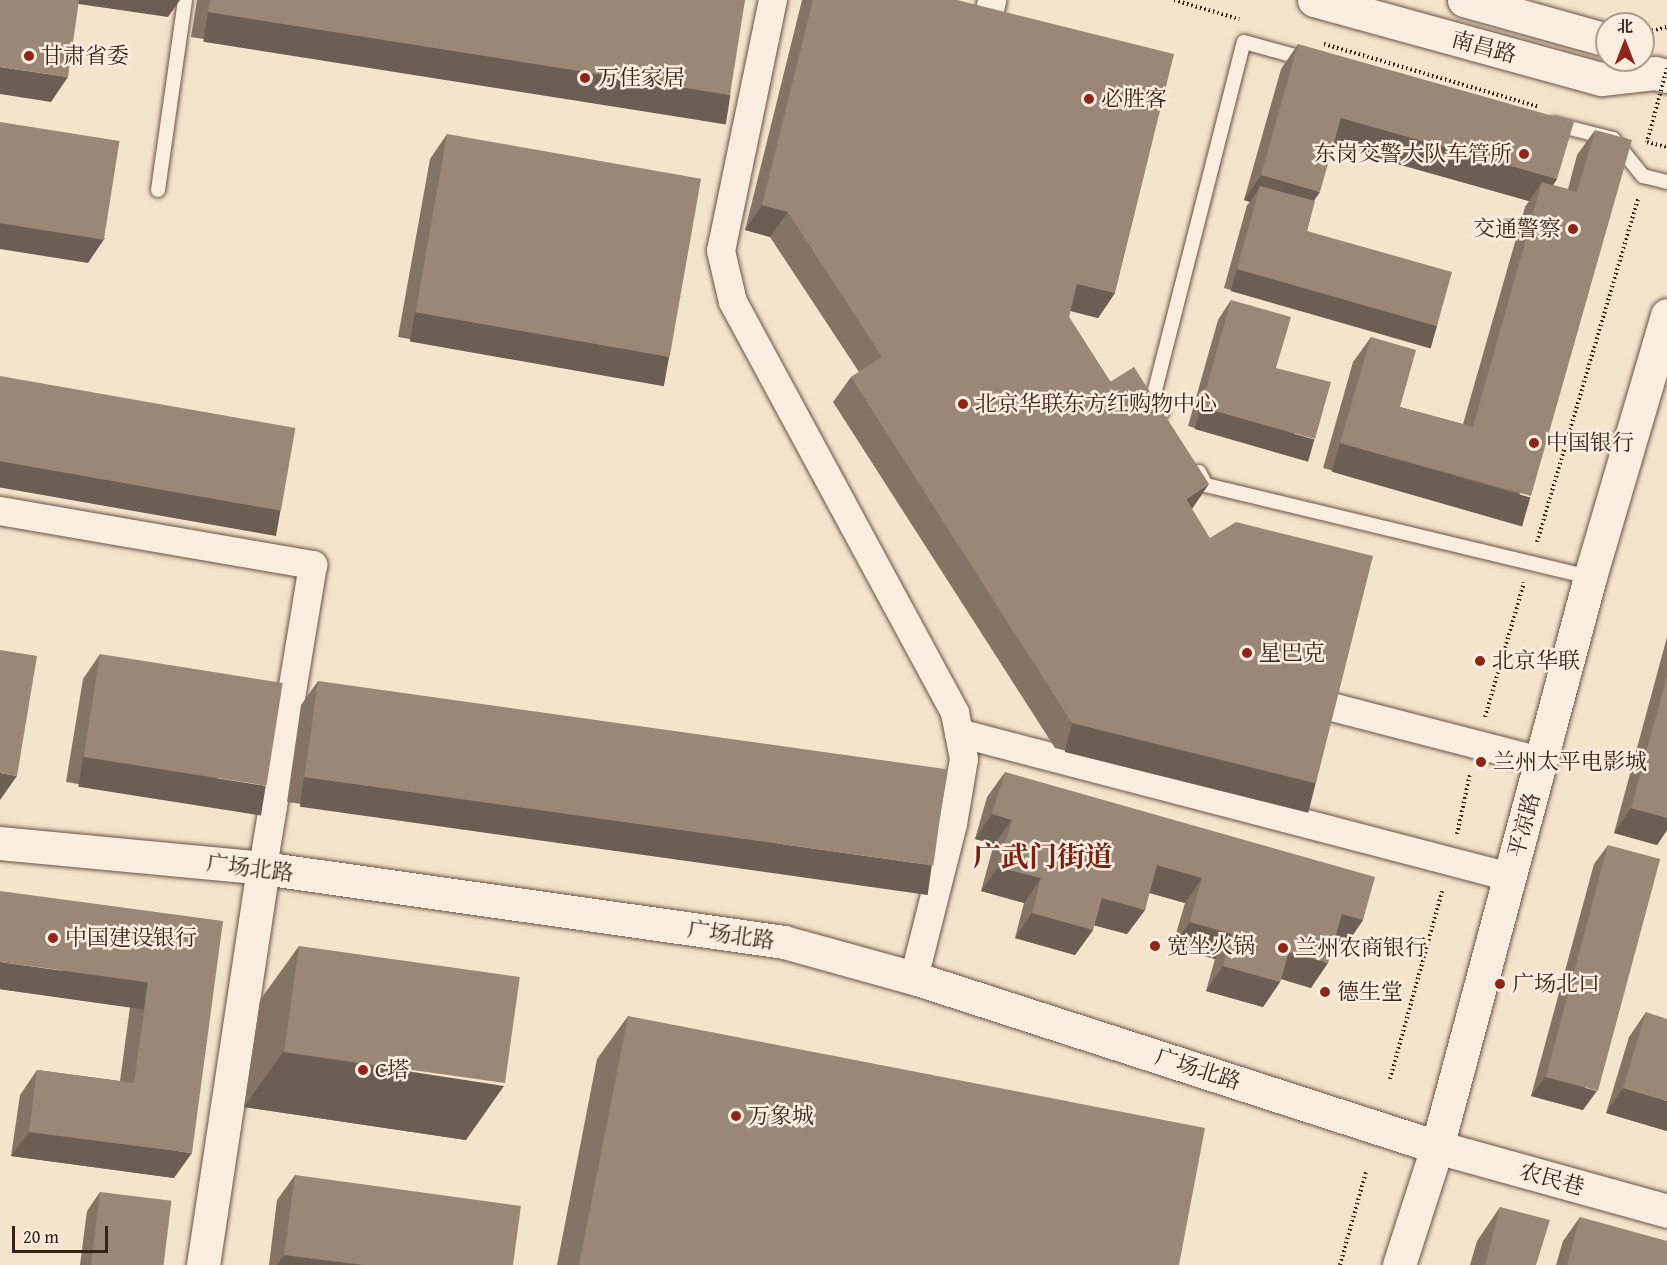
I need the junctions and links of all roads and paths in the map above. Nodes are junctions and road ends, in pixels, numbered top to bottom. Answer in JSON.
{"nodes":[{"id":1,"x":185,"y":0,"type":"edge"},
{"id":2,"x":773,"y":0,"type":"edge"},
{"id":3,"x":992,"y":0,"type":"edge"},
{"id":4,"x":1174,"y":0,"type":"edge"},
{"id":5,"x":1314,"y":0,"type":"edge"},
{"id":6,"x":1464,"y":0,"type":"edge"},
{"id":7,"x":1242,"y":20,"type":"dead end"},
{"id":8,"x":984,"y":36,"type":"edge"},
{"id":9,"x":1595,"y":37,"type":"edge"},
{"id":10,"x":1321,"y":43,"type":"dead end"},
{"id":11,"x":1324,"y":63,"type":"edge"},
{"id":12,"x":1657,"y":69,"type":"edge"},
{"id":13,"x":1546,"y":115,"type":"joint"},
{"id":14,"x":1667,"y":147,"type":"edge"},
{"id":15,"x":1640,"y":172,"type":"junction"},
{"id":16,"x":1667,"y":182,"type":"edge"},
{"id":17,"x":158,"y":190,"type":"dead end"},
{"id":18,"x":1667,"y":315,"type":"edge"},
{"id":19,"x":1171,"y":427,"type":"edge"},
{"id":20,"x":1189,"y":456,"type":"edge"},
{"id":21,"x":0,"y":511,"type":"edge"},
{"id":22,"x":1531,"y":563,"type":"junction"},
{"id":23,"x":1590,"y":577,"type":"junction"},
{"id":24,"x":1324,"y":705,"type":"edge"},
{"id":25,"x":959,"y":733,"type":"junction"},
{"id":26,"x":1476,"y":744,"type":"junction"},
{"id":27,"x":1541,"y":761,"type":"junction"},
{"id":28,"x":0,"y":843,"type":"edge"},
{"id":29,"x":1451,"y":861,"type":"junction"},
{"id":30,"x":262,"y":868,"type":"junction"},
{"id":31,"x":1510,"y":877,"type":"junction"},
{"id":32,"x":914,"y":978,"type":"junction"},
{"id":33,"x":1390,"y":1079,"type":"dead end"},
{"id":34,"x":1437,"y":1147,"type":"junction"},
{"id":35,"x":1366,"y":1172,"type":"dead end"},
{"id":36,"x":1667,"y":1211,"type":"edge"},
{"id":37,"x":202,"y":1265,"type":"edge"},
{"id":38,"x":1341,"y":1265,"type":"edge"},
{"id":39,"x":1399,"y":1265,"type":"edge"}],
"edges":[{"from":1,"to":17,"type":"lane"},
{"from":2,"to":25,"type":"street"},
{"from":3,"to":8,"type":"street"},
{"from":4,"to":7,"type":"path"},
{"from":5,"to":12,"type":"street","name":"南昌路"},
{"from":6,"to":9,"type":"street","name":"南昌路"},
{"from":10,"to":13,"type":"path"},
{"from":11,"to":19,"type":"lane"},
{"from":12,"to":14,"type":"path","bridge":true},
{"from":13,"to":15,"type":"lane"},
{"from":15,"to":16,"type":"lane"},
{"from":15,"to":22,"type":"path"},
{"from":18,"to":23,"type":"street","name":"平凉路"},
{"from":20,"to":22,"type":"lane"},
{"from":21,"to":30,"type":"street"},
{"from":22,"to":23,"type":"lane"},
{"from":22,"to":26,"type":"path"},
{"from":23,"to":27,"type":"street","name":"平凉路"},
{"from":24,"to":26,"type":"street"},
{"from":25,"to":29,"type":"street"},
{"from":25,"to":32,"type":"street"},
{"from":26,"to":27,"type":"street"},
{"from":26,"to":29,"type":"path"},
{"from":27,"to":31,"type":"street","name":"平凉路"},
{"from":28,"to":30,"type":"street","name":"广场北路"},
{"from":29,"to":31,"type":"street"},
{"from":29,"to":33,"type":"path"},
{"from":30,"to":32,"type":"street","name":"广场北路"},
{"from":30,"to":37,"type":"street"},
{"from":31,"to":34,"type":"street","name":"平凉路"},
{"from":32,"to":34,"type":"street","name":"广场北路"},
{"from":34,"to":36,"type":"street","name":"农民巷"},
{"from":34,"to":39,"type":"street","name":"平凉路"},
{"from":35,"to":38,"type":"path"}]}
